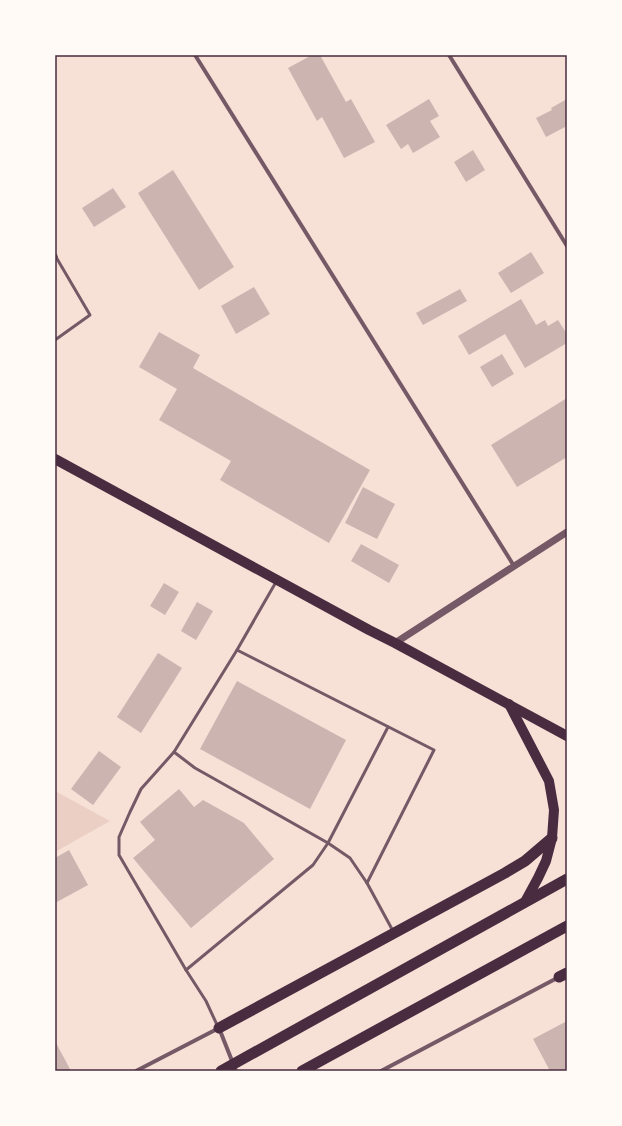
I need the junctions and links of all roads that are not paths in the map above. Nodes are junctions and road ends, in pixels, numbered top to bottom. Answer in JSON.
{"nodes":[{"id":1,"x":195,"y":55,"type":"edge"},
{"id":2,"x":449,"y":55,"type":"edge"},
{"id":3,"x":567,"y":246,"type":"edge"},
{"id":4,"x":55,"y":256,"type":"edge"},
{"id":5,"x":55,"y":340,"type":"edge"},
{"id":6,"x":55,"y":459,"type":"edge"},
{"id":7,"x":567,"y":532,"type":"edge"},
{"id":8,"x":514,"y":566,"type":"junction"},
{"id":9,"x":277,"y":580,"type":"junction"},
{"id":10,"x":395,"y":643,"type":"junction"},
{"id":11,"x":237,"y":650,"type":"junction"},
{"id":12,"x":509,"y":704,"type":"junction"},
{"id":13,"x":388,"y":727,"type":"junction"},
{"id":14,"x":567,"y":736,"type":"edge"},
{"id":15,"x":174,"y":752,"type":"junction"},
{"id":16,"x":552,"y":838,"type":"junction"},
{"id":17,"x":328,"y":843,"type":"junction"},
{"id":18,"x":567,"y":879,"type":"edge"},
{"id":19,"x":367,"y":883,"type":"junction"},
{"id":20,"x":525,"y":902,"type":"junction"},
{"id":21,"x":567,"y":926,"type":"edge"},
{"id":22,"x":394,"y":933,"type":"junction"},
{"id":23,"x":567,"y":934,"type":"edge"},
{"id":24,"x":537,"y":942,"type":"junction"},
{"id":25,"x":186,"y":970,"type":"junction"},
{"id":26,"x":563,"y":975,"type":"edge"},
{"id":27,"x":219,"y":1028,"type":"junction"},
{"id":28,"x":235,"y":1068,"type":"edge"},
{"id":29,"x":136,"y":1071,"type":"edge"},
{"id":30,"x":221,"y":1071,"type":"edge"},
{"id":31,"x":302,"y":1071,"type":"edge"},
{"id":32,"x":380,"y":1071,"type":"edge"}],
"edges":[{"from":1,"to":8,"type":"street"},
{"from":2,"to":3,"type":"street"},
{"from":4,"to":5,"type":"lane"},
{"from":6,"to":9,"type":"main road"},
{"from":7,"to":8,"type":"street"},
{"from":8,"to":10,"type":"street"},
{"from":9,"to":10,"type":"main road"},
{"from":9,"to":11,"type":"lane"},
{"from":10,"to":12,"type":"main road"},
{"from":11,"to":13,"type":"lane"},
{"from":11,"to":15,"type":"lane"},
{"from":12,"to":14,"type":"main road"},
{"from":12,"to":16,"type":"main road"},
{"from":13,"to":17,"type":"lane"},
{"from":13,"to":19,"type":"lane"},
{"from":15,"to":17,"type":"lane"},
{"from":15,"to":25,"type":"lane"},
{"from":16,"to":20,"type":"main road"},
{"from":16,"to":22,"type":"highway"},
{"from":17,"to":19,"type":"lane"},
{"from":17,"to":25,"type":"lane"},
{"from":18,"to":20,"type":"highway"},
{"from":19,"to":22,"type":"lane"},
{"from":20,"to":28,"type":"highway"},
{"from":21,"to":24,"type":"highway"},
{"from":22,"to":27,"type":"highway"},
{"from":23,"to":24,"type":"highway"},
{"from":24,"to":31,"type":"highway"},
{"from":25,"to":27,"type":"lane"},
{"from":26,"to":32,"type":"street"},
{"from":27,"to":28,"type":"street"},
{"from":27,"to":29,"type":"street"},
{"from":28,"to":30,"type":"highway"}]}
